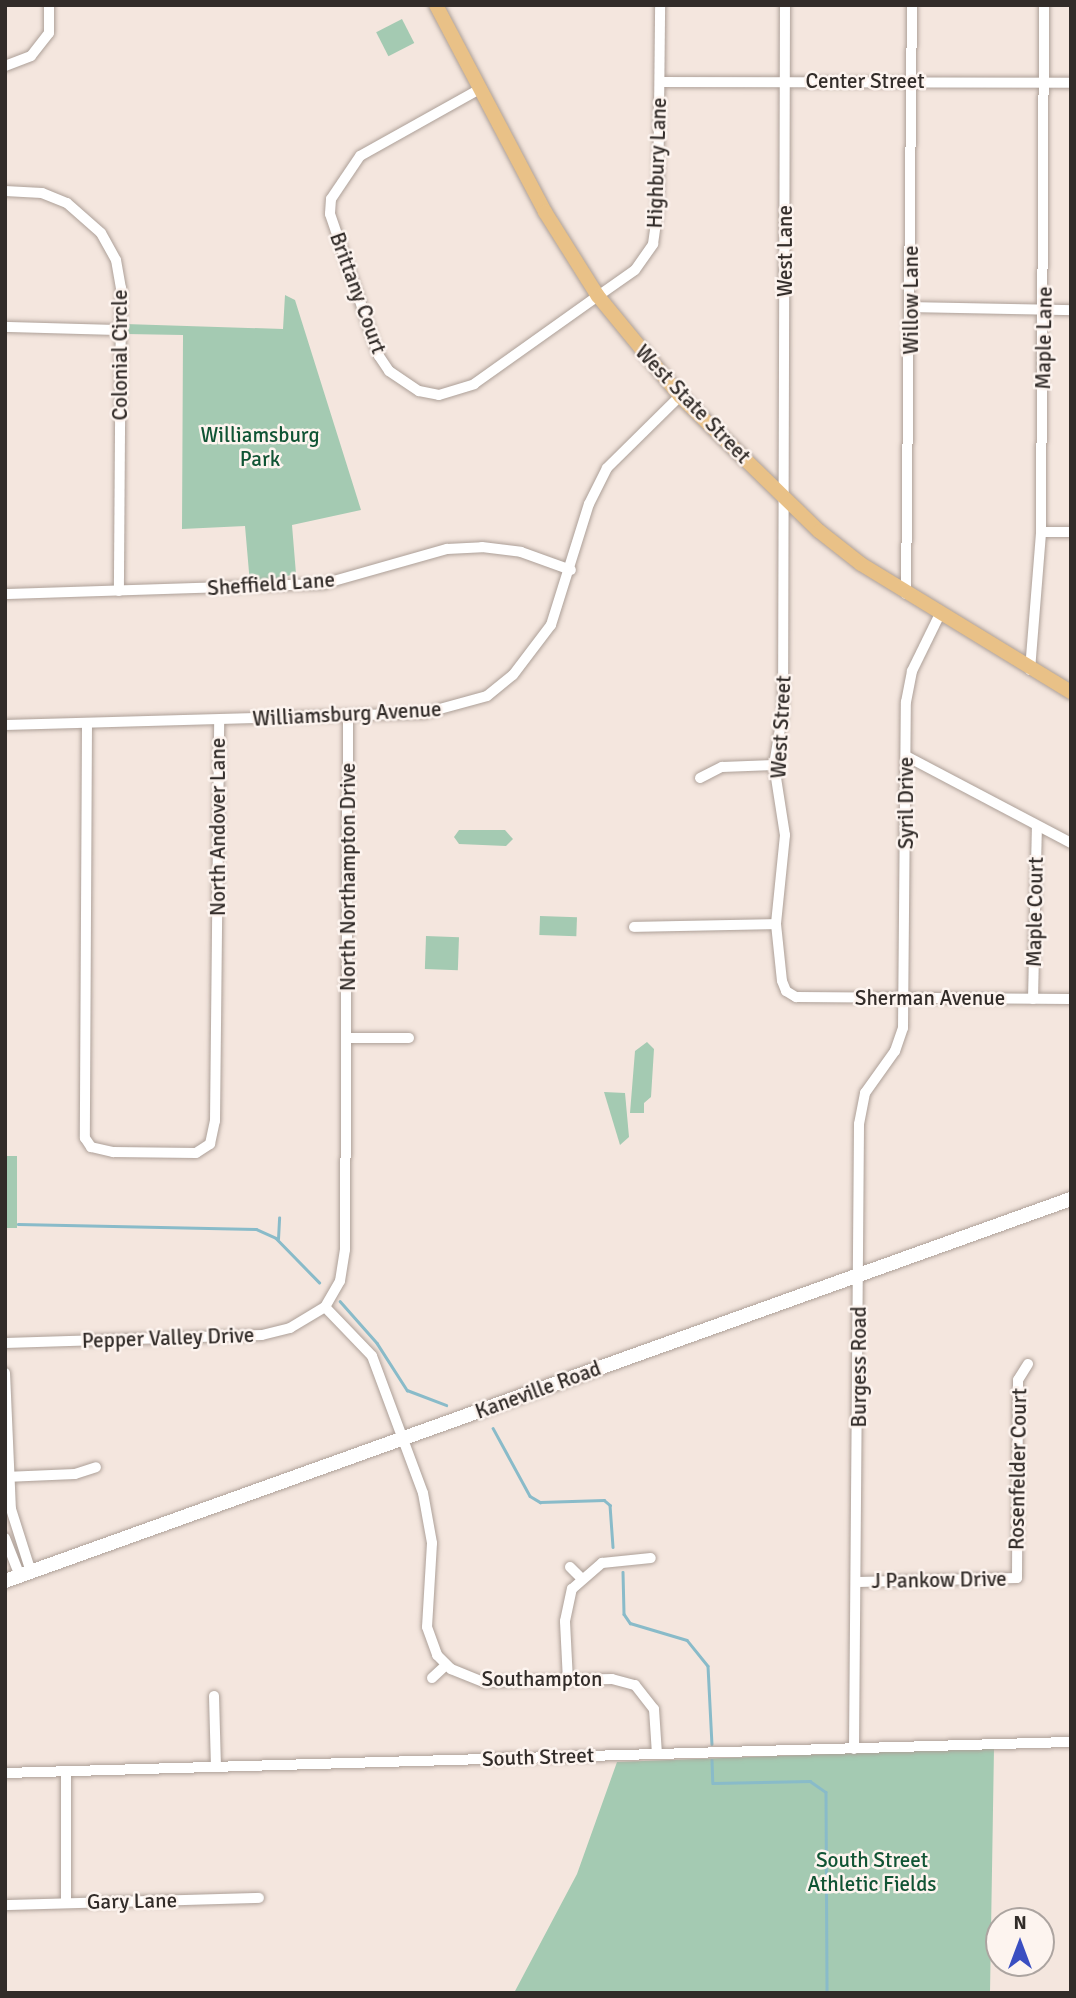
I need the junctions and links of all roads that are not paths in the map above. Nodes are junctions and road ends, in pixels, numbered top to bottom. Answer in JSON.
{"nodes":[{"id":1,"x":48,"y":5,"type":"edge"},
{"id":2,"x":436,"y":5,"type":"edge"},
{"id":3,"x":660,"y":5,"type":"edge"},
{"id":4,"x":785,"y":5,"type":"edge"},
{"id":5,"x":912,"y":5,"type":"edge"},
{"id":6,"x":1044,"y":5,"type":"edge"},
{"id":7,"x":5,"y":66,"type":"edge"},
{"id":8,"x":785,"y":81,"type":"junction"},
{"id":9,"x":660,"y":82,"type":"junction"},
{"id":10,"x":911,"y":82,"type":"junction"},
{"id":11,"x":1043,"y":83,"type":"junction"},
{"id":12,"x":1071,"y":83,"type":"edge"},
{"id":13,"x":478,"y":90,"type":"junction"},
{"id":14,"x":5,"y":191,"type":"edge"},
{"id":15,"x":598,"y":296,"type":"junction"},
{"id":16,"x":912,"y":307,"type":"junction"},
{"id":17,"x":1045,"y":310,"type":"junction"},
{"id":18,"x":1071,"y":310,"type":"edge"},
{"id":19,"x":5,"y":327,"type":"edge"},
{"id":20,"x":121,"y":330,"type":"junction"},
{"id":21,"x":680,"y":397,"type":"junction"},
{"id":22,"x":784,"y":496,"type":"junction"},
{"id":23,"x":1041,"y":532,"type":"junction"},
{"id":24,"x":1071,"y":532,"type":"edge"},
{"id":25,"x":571,"y":570,"type":"junction"},
{"id":26,"x":119,"y":591,"type":"junction"},
{"id":27,"x":5,"y":594,"type":"edge"},
{"id":28,"x":906,"y":594,"type":"junction"},
{"id":29,"x":939,"y":616,"type":"junction"},
{"id":30,"x":1030,"y":671,"type":"junction"},
{"id":31,"x":1071,"y":692,"type":"edge"},
{"id":32,"x":348,"y":715,"type":"junction"},
{"id":33,"x":219,"y":720,"type":"junction"},
{"id":34,"x":87,"y":723,"type":"junction"},
{"id":35,"x":5,"y":725,"type":"edge"},
{"id":36,"x":906,"y":756,"type":"junction"},
{"id":37,"x":774,"y":765,"type":"junction"},
{"id":38,"x":700,"y":778,"type":"dead end"},
{"id":39,"x":1037,"y":826,"type":"junction"},
{"id":40,"x":1071,"y":843,"type":"edge"},
{"id":41,"x":776,"y":924,"type":"junction"},
{"id":42,"x":634,"y":927,"type":"dead end"},
{"id":43,"x":790,"y":996,"type":"joint"},
{"id":44,"x":906,"y":998,"type":"junction"},
{"id":45,"x":1033,"y":999,"type":"junction"},
{"id":46,"x":1071,"y":999,"type":"edge"},
{"id":47,"x":347,"y":1038,"type":"junction"},
{"id":48,"x":409,"y":1038,"type":"dead end"},
{"id":49,"x":1071,"y":1199,"type":"edge"},
{"id":50,"x":860,"y":1274,"type":"junction"},
{"id":51,"x":325,"y":1307,"type":"junction"},
{"id":52,"x":5,"y":1343,"type":"edge"},
{"id":53,"x":1028,"y":1364,"type":"dead end"},
{"id":54,"x":5,"y":1373,"type":"edge"},
{"id":55,"x":404,"y":1438,"type":"junction"},
{"id":56,"x":96,"y":1467,"type":"dead end"},
{"id":57,"x":7,"y":1477,"type":"edge"},
{"id":58,"x":5,"y":1538,"type":"edge"},
{"id":59,"x":651,"y":1558,"type":"dead end"},
{"id":60,"x":570,"y":1567,"type":"dead end"},
{"id":61,"x":25,"y":1574,"type":"junction"},
{"id":62,"x":1017,"y":1576,"type":"joint"},
{"id":63,"x":581,"y":1578,"type":"junction"},
{"id":64,"x":5,"y":1581,"type":"edge"},
{"id":65,"x":858,"y":1582,"type":"junction"},
{"id":66,"x":446,"y":1665,"type":"junction"},
{"id":67,"x":432,"y":1678,"type":"dead end"},
{"id":68,"x":568,"y":1681,"type":"junction"},
{"id":69,"x":214,"y":1696,"type":"dead end"},
{"id":70,"x":1071,"y":1742,"type":"edge"},
{"id":71,"x":854,"y":1749,"type":"junction"},
{"id":72,"x":657,"y":1754,"type":"junction"},
{"id":73,"x":216,"y":1767,"type":"junction"},
{"id":74,"x":66,"y":1772,"type":"junction"},
{"id":75,"x":5,"y":1773,"type":"edge"},
{"id":76,"x":259,"y":1898,"type":"dead end"},
{"id":77,"x":66,"y":1903,"type":"junction"},
{"id":78,"x":5,"y":1905,"type":"edge"}],
"edges":[{"from":1,"to":7,"type":"street"},
{"from":2,"to":13,"type":"main road","name":"West State Street"},
{"from":3,"to":9,"type":"street","name":"Highbury Lane"},
{"from":4,"to":8,"type":"street","name":"West Lane"},
{"from":5,"to":10,"type":"street","name":"Willow Lane"},
{"from":6,"to":11,"type":"street","name":"Maple Lane"},
{"from":8,"to":9,"type":"street","name":"Center Street"},
{"from":8,"to":10,"type":"street","name":"Center Street"},
{"from":8,"to":22,"type":"street","name":"West Lane"},
{"from":9,"to":15,"type":"street","name":"Highbury Lane"},
{"from":10,"to":11,"type":"street","name":"Center Street"},
{"from":10,"to":16,"type":"street","name":"Willow Lane"},
{"from":11,"to":12,"type":"street","name":"Center Street"},
{"from":11,"to":17,"type":"street","name":"Maple Lane"},
{"from":13,"to":15,"type":"main road","name":"West State Street"},
{"from":13,"to":15,"type":"street","name":"Brittany Court"},
{"from":14,"to":20,"type":"street","name":"Colonial Circle"},
{"from":15,"to":21,"type":"main road","name":"West State Street"},
{"from":16,"to":17,"type":"street"},
{"from":16,"to":28,"type":"street","name":"Willow Lane"},
{"from":17,"to":18,"type":"street"},
{"from":17,"to":23,"type":"street","name":"Maple Lane"},
{"from":19,"to":20,"type":"street"},
{"from":20,"to":26,"type":"street","name":"Colonial Circle"},
{"from":21,"to":22,"type":"main road","name":"West State Street"},
{"from":21,"to":25,"type":"street","name":"Williamsburg Avenue"},
{"from":22,"to":28,"type":"main road","name":"West State Street"},
{"from":22,"to":37,"type":"street","name":"West Street"},
{"from":23,"to":24,"type":"street"},
{"from":23,"to":30,"type":"street","name":"Maple Lane"},
{"from":25,"to":26,"type":"street","name":"Sheffield Lane"},
{"from":25,"to":32,"type":"street","name":"Williamsburg Avenue"},
{"from":26,"to":27,"type":"street","name":"Sheffield Lane"},
{"from":28,"to":29,"type":"main road","name":"West State Street"},
{"from":29,"to":30,"type":"main road","name":"West State Street"},
{"from":29,"to":36,"type":"street","name":"Syril Drive"},
{"from":30,"to":31,"type":"main road","name":"West State Street"},
{"from":32,"to":33,"type":"street","name":"Williamsburg Avenue"},
{"from":32,"to":47,"type":"street","name":"North Northampton Drive"},
{"from":33,"to":34,"type":"street","name":"Williamsburg Avenue"},
{"from":33,"to":34,"type":"street","name":"North Andover Lane"},
{"from":34,"to":35,"type":"street","name":"Williamsburg Avenue"},
{"from":36,"to":39,"type":"street"},
{"from":36,"to":44,"type":"street","name":"Syril Drive"},
{"from":37,"to":38,"type":"street"},
{"from":37,"to":41,"type":"street","name":"West Street"},
{"from":39,"to":40,"type":"street"},
{"from":39,"to":45,"type":"street","name":"Maple Court"},
{"from":41,"to":42,"type":"street"},
{"from":41,"to":43,"type":"street","name":"West Street"},
{"from":43,"to":44,"type":"street","name":"Sherman Avenue"},
{"from":44,"to":45,"type":"street","name":"Sherman Avenue"},
{"from":44,"to":50,"type":"street","name":"Burgess Road"},
{"from":45,"to":46,"type":"street","name":"Sherman Avenue"},
{"from":47,"to":48,"type":"street"},
{"from":47,"to":51,"type":"street","name":"North Northampton Drive"},
{"from":49,"to":50,"type":"main road","name":"Kaneville Road"},
{"from":50,"to":55,"type":"main road","name":"Kaneville Road"},
{"from":50,"to":65,"type":"street","name":"Burgess Road"},
{"from":51,"to":52,"type":"street","name":"Pepper Valley Drive"},
{"from":51,"to":55,"type":"street"},
{"from":53,"to":62,"type":"street","name":"Rosenfelder Court"},
{"from":54,"to":57,"type":"street"},
{"from":55,"to":61,"type":"main road","name":"Kaneville Road"},
{"from":55,"to":66,"type":"street"},
{"from":56,"to":57,"type":"street"},
{"from":57,"to":61,"type":"street"},
{"from":58,"to":61,"type":"street"},
{"from":59,"to":63,"type":"street"},
{"from":60,"to":63,"type":"street"},
{"from":61,"to":64,"type":"main road","name":"Kaneville Road"},
{"from":62,"to":65,"type":"street","name":"J Pankow Drive"},
{"from":63,"to":68,"type":"street"},
{"from":65,"to":71,"type":"street","name":"Burgess Road"},
{"from":66,"to":67,"type":"street"},
{"from":66,"to":68,"type":"street","name":"Southampton"},
{"from":68,"to":72,"type":"street","name":"Southampton"},
{"from":69,"to":73,"type":"street"},
{"from":70,"to":71,"type":"street","name":"South Street"},
{"from":71,"to":72,"type":"street","name":"South Street"},
{"from":72,"to":73,"type":"street","name":"South Street"},
{"from":73,"to":74,"type":"street","name":"South Street"},
{"from":74,"to":75,"type":"street","name":"South Street"},
{"from":74,"to":77,"type":"street"},
{"from":76,"to":77,"type":"street","name":"Gary Lane"},
{"from":77,"to":78,"type":"street","name":"Gary Lane"}]}
